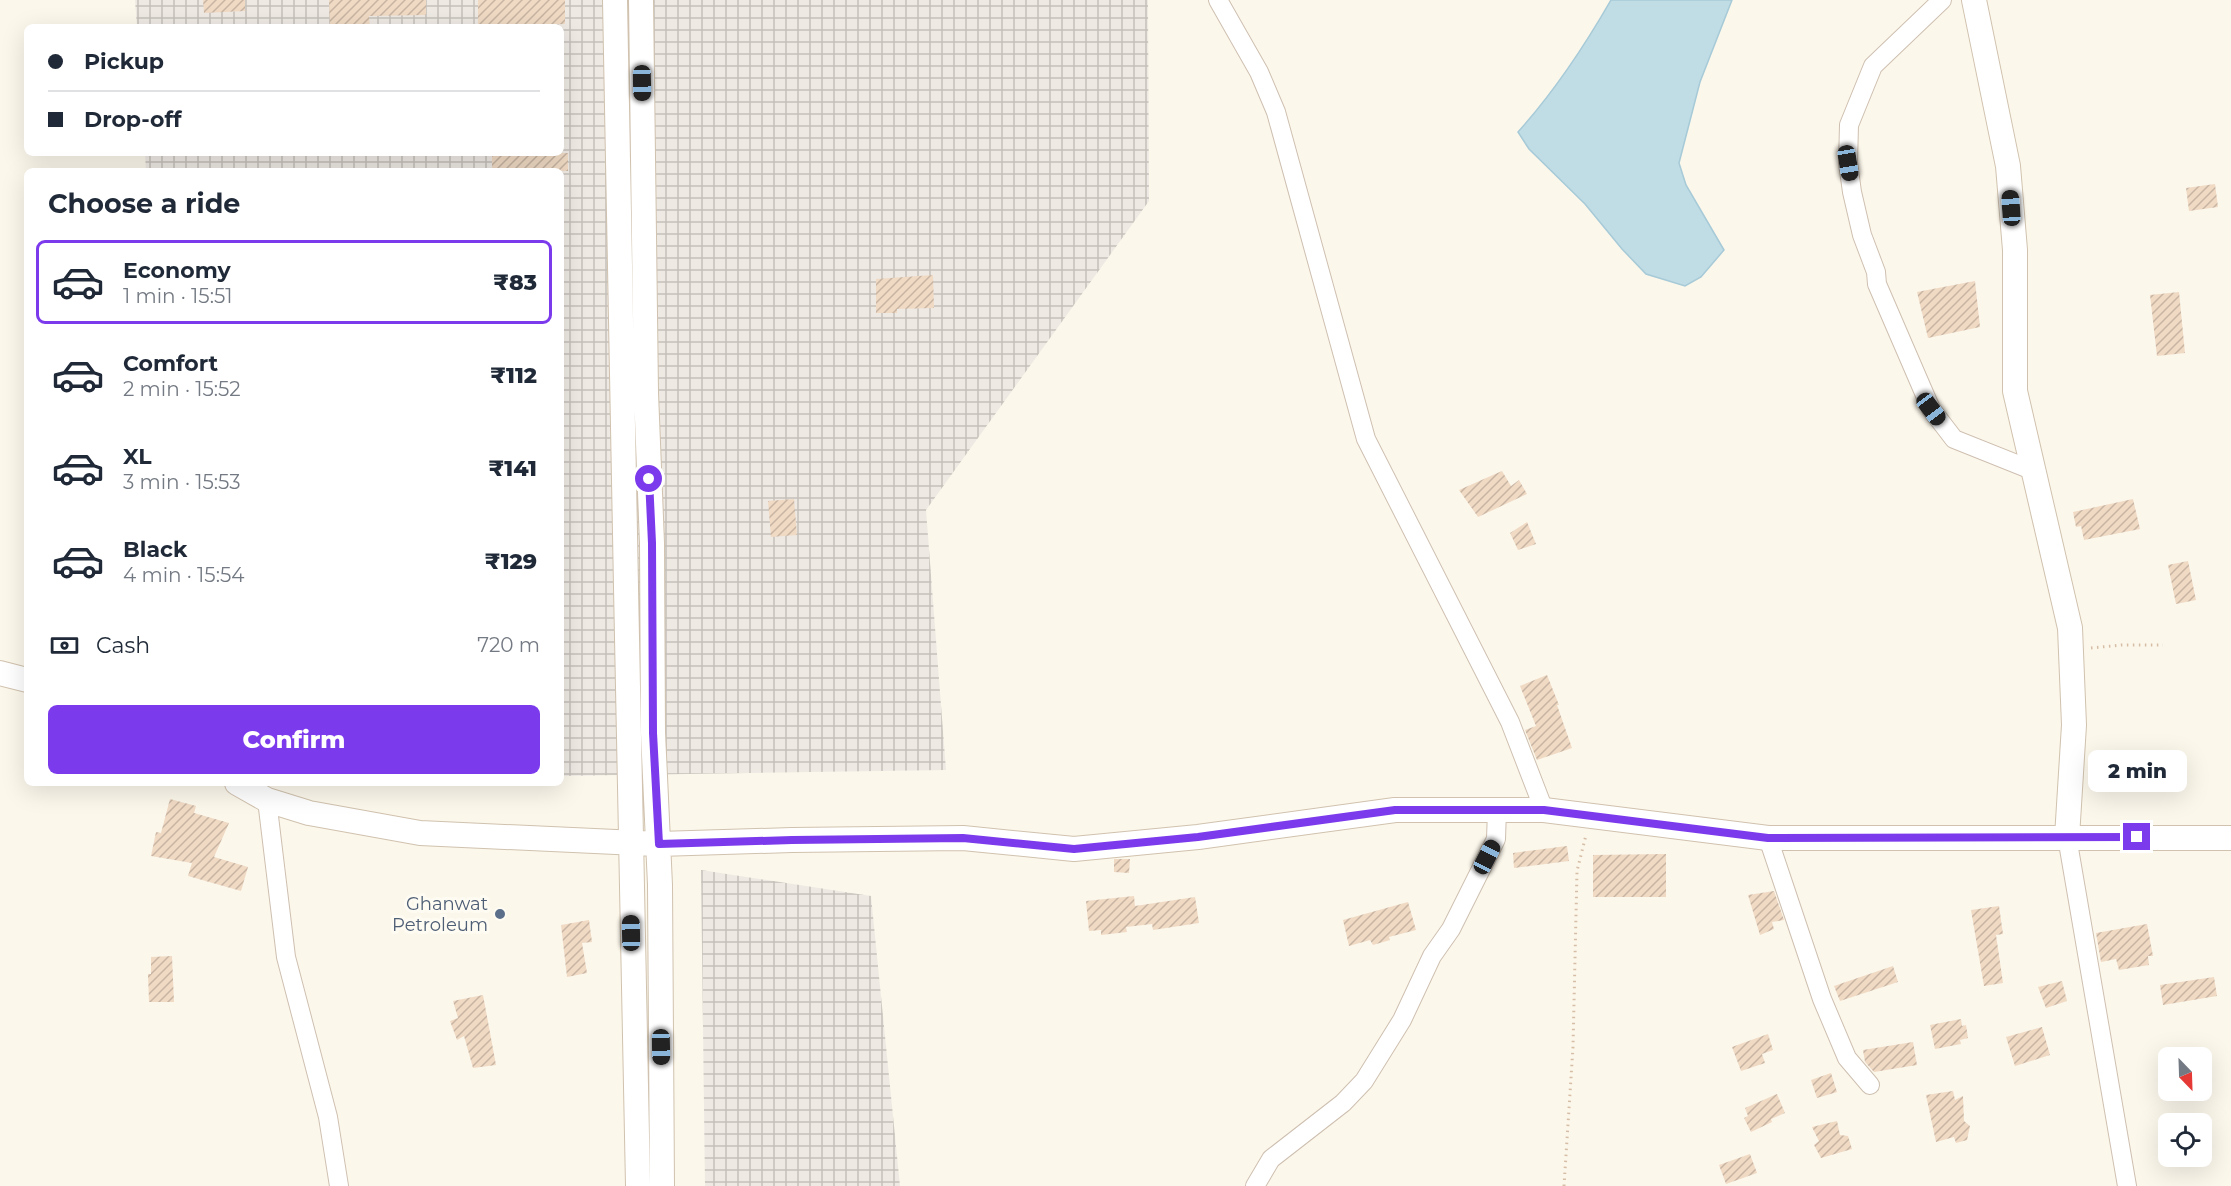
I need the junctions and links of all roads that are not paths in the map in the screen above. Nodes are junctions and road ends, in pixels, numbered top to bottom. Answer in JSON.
{"nodes":[{"id":1,"x":615,"y":0,"type":"edge"},
{"id":2,"x":641,"y":0,"type":"edge"},
{"id":3,"x":1218,"y":0,"type":"edge"},
{"id":4,"x":1942,"y":0,"type":"edge"},
{"id":5,"x":1974,"y":0,"type":"edge"},
{"id":6,"x":2034,"y":471,"type":"junction"},
{"id":7,"x":0,"y":673,"type":"edge"},
{"id":8,"x":24,"y":679,"type":"edge"},
{"id":9,"x":242,"y":786,"type":"edge"},
{"id":10,"x":267,"y":800,"type":"junction"},
{"id":11,"x":1497,"y":810,"type":"junction"},
{"id":12,"x":1544,"y":810,"type":"junction"},
{"id":13,"x":2067,"y":837,"type":"junction"},
{"id":14,"x":1768,"y":838,"type":"junction"},
{"id":15,"x":2231,"y":838,"type":"edge"},
{"id":16,"x":629,"y":842,"type":"junction"},
{"id":17,"x":659,"y":844,"type":"junction"},
{"id":18,"x":1870,"y":1085,"type":"dead end"},
{"id":19,"x":339,"y":1186,"type":"edge"},
{"id":20,"x":638,"y":1186,"type":"edge"},
{"id":21,"x":662,"y":1186,"type":"edge"},
{"id":22,"x":1255,"y":1186,"type":"edge"},
{"id":23,"x":2127,"y":1186,"type":"edge"}],
"edges":[{"from":1,"to":16,"type":"street"},
{"from":2,"to":17,"type":"street"},
{"from":3,"to":12,"type":"street"},
{"from":4,"to":6,"type":"street"},
{"from":5,"to":6,"type":"street"},
{"from":6,"to":13,"type":"street"},
{"from":7,"to":8,"type":"street"},
{"from":9,"to":10,"type":"street"},
{"from":10,"to":16,"type":"street"},
{"from":10,"to":19,"type":"street"},
{"from":11,"to":12,"type":"street"},
{"from":11,"to":17,"type":"street"},
{"from":11,"to":22,"type":"street"},
{"from":12,"to":14,"type":"street"},
{"from":13,"to":14,"type":"street"},
{"from":13,"to":15,"type":"street"},
{"from":13,"to":23,"type":"street"},
{"from":14,"to":18,"type":"street"},
{"from":16,"to":17,"type":"street"},
{"from":16,"to":20,"type":"street"},
{"from":17,"to":21,"type":"street"}]}
